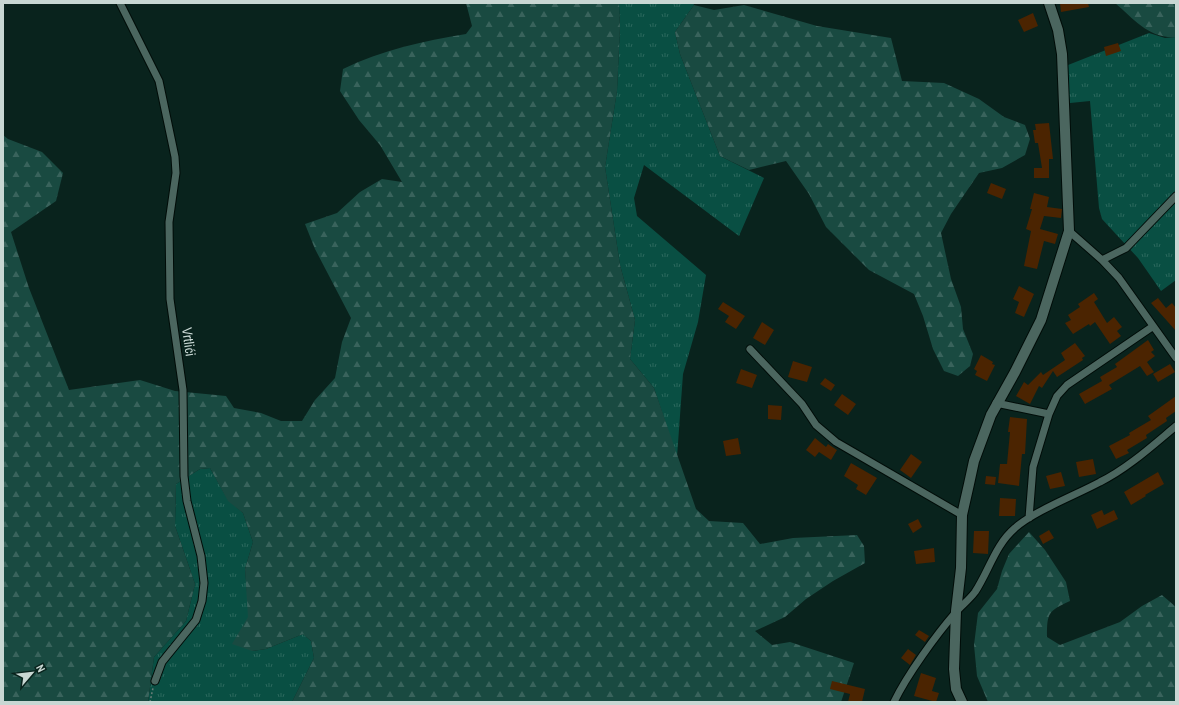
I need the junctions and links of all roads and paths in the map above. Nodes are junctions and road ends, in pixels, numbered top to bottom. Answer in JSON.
{"nodes":[{"id":1,"x":120,"y":3,"type":"edge"},
{"id":2,"x":1049,"y":3,"type":"edge"},
{"id":3,"x":1176,"y":196,"type":"edge"},
{"id":4,"x":1069,"y":231,"type":"junction"},
{"id":5,"x":1102,"y":260,"type":"junction"},
{"id":6,"x":1152,"y":327,"type":"junction"},
{"id":7,"x":750,"y":349,"type":"dead end"},
{"id":8,"x":1176,"y":358,"type":"edge"},
{"id":9,"x":996,"y":403,"type":"junction"},
{"id":10,"x":1049,"y":414,"type":"junction"},
{"id":11,"x":1176,"y":426,"type":"edge"},
{"id":12,"x":962,"y":516,"type":"junction"},
{"id":13,"x":1029,"y":518,"type":"junction"},
{"id":14,"x":956,"y":611,"type":"junction"},
{"id":15,"x":155,"y":681,"type":"joint"},
{"id":16,"x":150,"y":702,"type":"edge"},
{"id":17,"x":894,"y":702,"type":"edge"},
{"id":18,"x":962,"y":702,"type":"edge"}],
"edges":[{"from":1,"to":15,"type":"street","name":"Vrtlići"},
{"from":2,"to":4,"type":"street"},
{"from":3,"to":5,"type":"street"},
{"from":4,"to":5,"type":"street"},
{"from":4,"to":9,"type":"street"},
{"from":5,"to":6,"type":"street"},
{"from":6,"to":8,"type":"street"},
{"from":6,"to":10,"type":"street"},
{"from":7,"to":12,"type":"street"},
{"from":9,"to":10,"type":"street"},
{"from":9,"to":12,"type":"street"},
{"from":10,"to":13,"type":"street"},
{"from":11,"to":13,"type":"street"},
{"from":12,"to":14,"type":"street"},
{"from":13,"to":14,"type":"street"},
{"from":14,"to":17,"type":"street"},
{"from":14,"to":18,"type":"street"},
{"from":15,"to":16,"type":"path"}]}
